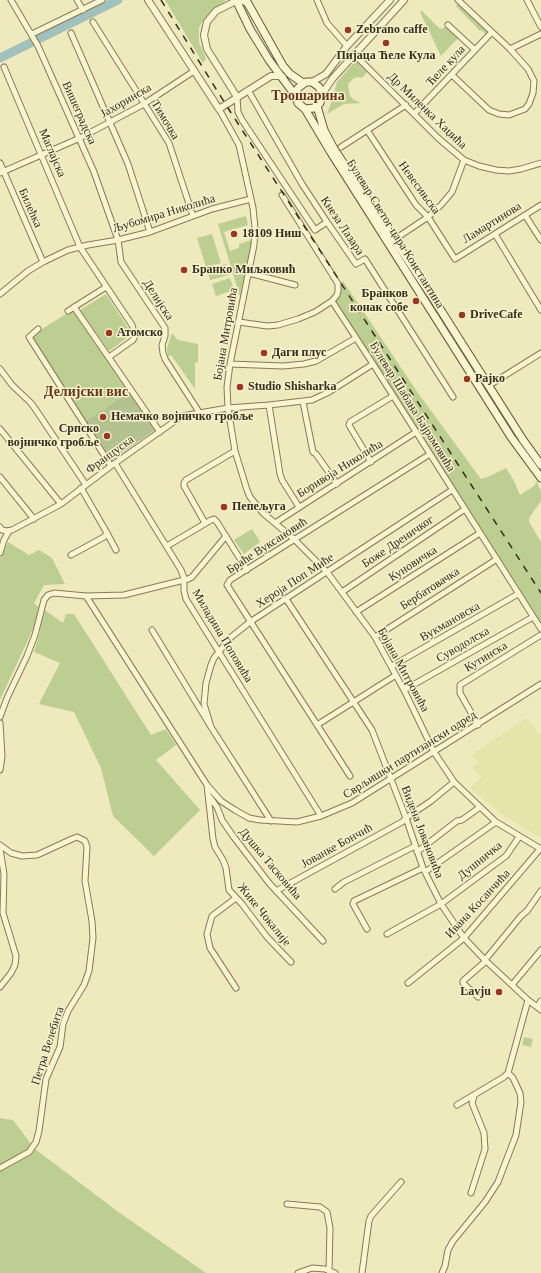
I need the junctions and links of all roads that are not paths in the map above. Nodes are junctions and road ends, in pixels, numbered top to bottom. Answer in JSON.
{"nodes":[{"id":1,"x":11,"y":0,"type":"edge"},
{"id":2,"x":77,"y":0,"type":"edge"},
{"id":3,"x":102,"y":0,"type":"edge"},
{"id":4,"x":148,"y":0,"type":"edge"},
{"id":5,"x":317,"y":0,"type":"edge"},
{"id":6,"x":390,"y":0,"type":"edge"},
{"id":7,"x":404,"y":0,"type":"edge"},
{"id":8,"x":458,"y":0,"type":"edge"},
{"id":9,"x":527,"y":0,"type":"edge"},
{"id":10,"x":236,"y":1,"type":"edge"},
{"id":11,"x":247,"y":2,"type":"edge"},
{"id":12,"x":83,"y":10,"type":"junction"},
{"id":13,"x":93,"y":22,"type":"dead end"},
{"id":14,"x":448,"y":25,"type":"dead end"},
{"id":15,"x":541,"y":27,"type":"edge"},
{"id":16,"x":492,"y":32,"type":"junction"},
{"id":17,"x":71,"y":33,"type":"dead end"},
{"id":18,"x":541,"y":34,"type":"edge"},
{"id":19,"x":33,"y":36,"type":"junction"},
{"id":20,"x":347,"y":46,"type":"junction"},
{"id":21,"x":510,"y":49,"type":"junction"},
{"id":22,"x":475,"y":50,"type":"junction"},
{"id":23,"x":354,"y":54,"type":"junction"},
{"id":24,"x":4,"y":67,"type":"dead end"},
{"id":25,"x":194,"y":71,"type":"junction"},
{"id":26,"x":452,"y":75,"type":"junction"},
{"id":27,"x":283,"y":77,"type":"junction"},
{"id":28,"x":312,"y":82,"type":"junction"},
{"id":29,"x":303,"y":84,"type":"junction"},
{"id":30,"x":248,"y":90,"type":"junction"},
{"id":31,"x":322,"y":94,"type":"junction"},
{"id":32,"x":295,"y":95,"type":"junction"},
{"id":33,"x":237,"y":97,"type":"junction"},
{"id":34,"x":144,"y":104,"type":"junction"},
{"id":35,"x":406,"y":105,"type":"junction"},
{"id":36,"x":318,"y":106,"type":"junction"},
{"id":37,"x":305,"y":108,"type":"junction"},
{"id":38,"x":219,"y":109,"type":"junction"},
{"id":39,"x":414,"y":114,"type":"junction"},
{"id":40,"x":110,"y":122,"type":"junction"},
{"id":41,"x":367,"y":130,"type":"junction"},
{"id":42,"x":80,"y":138,"type":"junction"},
{"id":43,"x":341,"y":147,"type":"dead end"},
{"id":44,"x":42,"y":154,"type":"junction"},
{"id":45,"x":464,"y":160,"type":"junction"},
{"id":46,"x":541,"y":162,"type":"edge"},
{"id":47,"x":0,"y":163,"type":"edge"},
{"id":48,"x":2,"y":173,"type":"edge"},
{"id":49,"x":282,"y":195,"type":"dead end"},
{"id":50,"x":251,"y":198,"type":"junction"},
{"id":51,"x":541,"y":204,"type":"edge"},
{"id":52,"x":525,"y":215,"type":"junction"},
{"id":53,"x":192,"y":216,"type":"junction"},
{"id":54,"x":428,"y":218,"type":"junction"},
{"id":55,"x":327,"y":222,"type":"junction"},
{"id":56,"x":150,"y":232,"type":"junction"},
{"id":57,"x":494,"y":234,"type":"junction"},
{"id":58,"x":398,"y":237,"type":"dead end"},
{"id":59,"x":118,"y":240,"type":"junction"},
{"id":60,"x":541,"y":240,"type":"edge"},
{"id":61,"x":80,"y":247,"type":"junction"},
{"id":62,"x":455,"y":259,"type":"joint"},
{"id":63,"x":43,"y":262,"type":"junction"},
{"id":64,"x":249,"y":273,"type":"junction"},
{"id":65,"x":295,"y":285,"type":"dead end"},
{"id":66,"x":106,"y":287,"type":"junction"},
{"id":67,"x":0,"y":294,"type":"edge"},
{"id":68,"x":332,"y":301,"type":"junction"},
{"id":69,"x":74,"y":307,"type":"junction"},
{"id":70,"x":541,"y":310,"type":"edge"},
{"id":71,"x":68,"y":311,"type":"dead end"},
{"id":72,"x":239,"y":322,"type":"junction"},
{"id":73,"x":38,"y":329,"type":"dead end"},
{"id":74,"x":356,"y":338,"type":"junction"},
{"id":75,"x":541,"y":353,"type":"edge"},
{"id":76,"x":108,"y":357,"type":"junction"},
{"id":77,"x":230,"y":364,"type":"junction"},
{"id":78,"x":373,"y":364,"type":"junction"},
{"id":79,"x":0,"y":369,"type":"edge"},
{"id":80,"x":488,"y":386,"type":"junction"},
{"id":81,"x":394,"y":396,"type":"junction"},
{"id":82,"x":453,"y":397,"type":"dead end"},
{"id":83,"x":303,"y":402,"type":"junction"},
{"id":84,"x":269,"y":405,"type":"junction"},
{"id":85,"x":228,"y":408,"type":"junction"},
{"id":86,"x":199,"y":412,"type":"junction"},
{"id":87,"x":0,"y":429,"type":"edge"},
{"id":88,"x":160,"y":432,"type":"junction"},
{"id":89,"x":416,"y":432,"type":"junction"},
{"id":90,"x":235,"y":451,"type":"junction"},
{"id":91,"x":430,"y":454,"type":"junction"},
{"id":92,"x":371,"y":462,"type":"junction"},
{"id":93,"x":113,"y":464,"type":"junction"},
{"id":94,"x":541,"y":465,"type":"edge"},
{"id":95,"x":0,"y":477,"type":"edge"},
{"id":96,"x":541,"y":478,"type":"edge"},
{"id":97,"x":337,"y":484,"type":"junction"},
{"id":98,"x":84,"y":487,"type":"junction"},
{"id":99,"x":452,"y":490,"type":"junction"},
{"id":100,"x":61,"y":504,"type":"junction"},
{"id":101,"x":299,"y":507,"type":"junction"},
{"id":102,"x":465,"y":509,"type":"junction"},
{"id":103,"x":34,"y":518,"type":"junction"},
{"id":104,"x":206,"y":523,"type":"junction"},
{"id":105,"x":275,"y":523,"type":"junction"},
{"id":106,"x":0,"y":527,"type":"edge"},
{"id":107,"x":9,"y":531,"type":"junction"},
{"id":108,"x":107,"y":533,"type":"junction"},
{"id":109,"x":480,"y":533,"type":"junction"},
{"id":110,"x":226,"y":536,"type":"junction"},
{"id":111,"x":295,"y":540,"type":"junction"},
{"id":112,"x":167,"y":546,"type":"junction"},
{"id":113,"x":116,"y":550,"type":"dead end"},
{"id":114,"x":0,"y":553,"type":"edge"},
{"id":115,"x":71,"y":555,"type":"dead end"},
{"id":116,"x":497,"y":559,"type":"junction"},
{"id":117,"x":247,"y":570,"type":"junction"},
{"id":118,"x":327,"y":572,"type":"junction"},
{"id":119,"x":184,"y":580,"type":"junction"},
{"id":120,"x":342,"y":592,"type":"junction"},
{"id":121,"x":518,"y":594,"type":"junction"},
{"id":122,"x":86,"y":596,"type":"junction"},
{"id":123,"x":286,"y":599,"type":"junction"},
{"id":124,"x":356,"y":612,"type":"junction"},
{"id":125,"x":533,"y":617,"type":"junction"},
{"id":126,"x":250,"y":622,"type":"junction"},
{"id":127,"x":541,"y":629,"type":"edge"},
{"id":128,"x":152,"y":630,"type":"dead end"},
{"id":129,"x":541,"y":635,"type":"edge"},
{"id":130,"x":375,"y":637,"type":"junction"},
{"id":131,"x":219,"y":651,"type":"junction"},
{"id":132,"x":392,"y":666,"type":"junction"},
{"id":133,"x":396,"y":675,"type":"junction"},
{"id":134,"x":541,"y":684,"type":"edge"},
{"id":135,"x":404,"y":690,"type":"junction"},
{"id":136,"x":354,"y":701,"type":"junction"},
{"id":137,"x":0,"y":717,"type":"edge"},
{"id":138,"x":0,"y":722,"type":"edge"},
{"id":139,"x":317,"y":725,"type":"junction"},
{"id":140,"x":478,"y":725,"type":"junction"},
{"id":141,"x":210,"y":727,"type":"junction"},
{"id":142,"x":1,"y":740,"type":"edge"},
{"id":143,"x":434,"y":752,"type":"junction"},
{"id":144,"x":0,"y":770,"type":"edge"},
{"id":145,"x":350,"y":776,"type":"dead end"},
{"id":146,"x":391,"y":779,"type":"junction"},
{"id":147,"x":454,"y":782,"type":"junction"},
{"id":148,"x":207,"y":785,"type":"junction"},
{"id":149,"x":208,"y":795,"type":"junction"},
{"id":150,"x":480,"y":807,"type":"junction"},
{"id":151,"x":321,"y":816,"type":"junction"},
{"id":152,"x":406,"y":818,"type":"junction"},
{"id":153,"x":271,"y":821,"type":"junction"},
{"id":154,"x":496,"y":822,"type":"junction"},
{"id":155,"x":519,"y":837,"type":"junction"},
{"id":156,"x":0,"y":844,"type":"edge"},
{"id":157,"x":415,"y":846,"type":"junction"},
{"id":158,"x":0,"y":849,"type":"edge"},
{"id":159,"x":541,"y":849,"type":"edge"},
{"id":160,"x":417,"y":852,"type":"junction"},
{"id":161,"x":424,"y":870,"type":"junction"},
{"id":162,"x":335,"y":889,"type":"dead end"},
{"id":163,"x":276,"y":891,"type":"junction"},
{"id":164,"x":541,"y":891,"type":"edge"},
{"id":165,"x":236,"y":898,"type":"junction"},
{"id":166,"x":441,"y":904,"type":"junction"},
{"id":167,"x":367,"y":928,"type":"dead end"},
{"id":168,"x":387,"y":934,"type":"dead end"},
{"id":169,"x":464,"y":938,"type":"junction"},
{"id":170,"x":323,"y":941,"type":"dead end"},
{"id":171,"x":541,"y":950,"type":"edge"},
{"id":172,"x":485,"y":960,"type":"junction"},
{"id":173,"x":291,"y":962,"type":"dead end"},
{"id":174,"x":408,"y":984,"type":"dead end"},
{"id":175,"x":512,"y":985,"type":"junction"},
{"id":176,"x":0,"y":987,"type":"edge"},
{"id":177,"x":236,"y":988,"type":"dead end"},
{"id":178,"x":478,"y":997,"type":"dead end"},
{"id":179,"x":528,"y":1000,"type":"junction"},
{"id":180,"x":541,"y":1001,"type":"edge"},
{"id":181,"x":539,"y":1009,"type":"edge"},
{"id":182,"x":508,"y":1073,"type":"junction"},
{"id":183,"x":474,"y":1096,"type":"junction"},
{"id":184,"x":457,"y":1105,"type":"dead end"},
{"id":185,"x":0,"y":1168,"type":"edge"},
{"id":186,"x":401,"y":1182,"type":"dead end"},
{"id":187,"x":471,"y":1192,"type":"dead end"},
{"id":188,"x":288,"y":1204,"type":"dead end"},
{"id":189,"x":329,"y":1271,"type":"junction"},
{"id":190,"x":298,"y":1273,"type":"edge"},
{"id":191,"x":335,"y":1273,"type":"edge"},
{"id":192,"x":362,"y":1273,"type":"edge"},
{"id":193,"x":442,"y":1273,"type":"edge"}],
"edges":[{"from":1,"to":19,"type":"street","name":"Вишеградска"},
{"from":2,"to":12,"type":"street"},
{"from":3,"to":12,"type":"street"},
{"from":4,"to":25,"type":"street","name":"Бојана Митровића"},
{"from":5,"to":20,"type":"street"},
{"from":6,"to":20,"type":"street"},
{"from":7,"to":23,"type":"street"},
{"from":8,"to":16,"type":"street"},
{"from":9,"to":15,"type":"street"},
{"from":10,"to":11,"type":"street"},
{"from":10,"to":27,"type":"main road","name":"Булевар Светог цара Константина"},
{"from":10,"to":33,"type":"street"},
{"from":11,"to":29,"type":"main road"},
{"from":12,"to":19,"type":"street"},
{"from":13,"to":34,"type":"street","name":"Тимочка"},
{"from":14,"to":22,"type":"street"},
{"from":16,"to":21,"type":"street"},
{"from":16,"to":22,"type":"street","name":"Ћеле кула"},
{"from":17,"to":40,"type":"street"},
{"from":18,"to":21,"type":"street"},
{"from":19,"to":42,"type":"street","name":"Вишеградска"},
{"from":20,"to":28,"type":"street"},
{"from":21,"to":26,"type":"street"},
{"from":22,"to":26,"type":"street","name":"Ћеле кула"},
{"from":23,"to":31,"type":"street"},
{"from":23,"to":35,"type":"street","name":"Др Миленка Хаџића"},
{"from":24,"to":44,"type":"street","name":"Маглајска"},
{"from":25,"to":34,"type":"street","name":"Јахоринска"},
{"from":25,"to":38,"type":"street","name":"Бојана Митровића"},
{"from":26,"to":39,"type":"street","name":"Ћеле кула"},
{"from":27,"to":30,"type":"street"},
{"from":27,"to":32,"type":"main road","name":"Булевар Светог цара Константина"},
{"from":28,"to":29,"type":"main road"},
{"from":28,"to":31,"type":"main road"},
{"from":29,"to":32,"type":"main road"},
{"from":30,"to":33,"type":"street"},
{"from":30,"to":55,"type":"street","name":"Кнеза Лазара"},
{"from":31,"to":36,"type":"main road"},
{"from":32,"to":37,"type":"main road","name":"Булевар Светог цара Константина"},
{"from":33,"to":38,"type":"street"},
{"from":33,"to":55,"type":"street"},
{"from":34,"to":40,"type":"street","name":"Јахоринска"},
{"from":34,"to":53,"type":"street","name":"Тимочка"},
{"from":35,"to":39,"type":"street","name":"Др Миленка Хаџића"},
{"from":35,"to":41,"type":"street"},
{"from":36,"to":37,"type":"main road"},
{"from":36,"to":80,"type":"main road","name":"Булевар Светог цара Константина"},
{"from":37,"to":96,"type":"main road","name":"Булевар Светог цара Константина"},
{"from":38,"to":50,"type":"street","name":"Бојана Митровића"},
{"from":39,"to":45,"type":"street","name":"Др Миленка Хаџића"},
{"from":40,"to":42,"type":"street","name":"Јахоринска"},
{"from":40,"to":56,"type":"street"},
{"from":41,"to":43,"type":"street"},
{"from":41,"to":54,"type":"street","name":"Невесињска"},
{"from":42,"to":44,"type":"street","name":"Јахоринска"},
{"from":42,"to":59,"type":"street","name":"Вишеградска"},
{"from":44,"to":48,"type":"street","name":"Јахоринска"},
{"from":44,"to":61,"type":"street","name":"Маглајска"},
{"from":45,"to":46,"type":"street","name":"Др Миленка Хаџића"},
{"from":45,"to":54,"type":"street"},
{"from":47,"to":48,"type":"street","name":"Билећка"},
{"from":48,"to":63,"type":"street","name":"Билећка"},
{"from":49,"to":68,"type":"street"},
{"from":50,"to":53,"type":"street","name":"Љубомира Николића"},
{"from":50,"to":64,"type":"street","name":"Бојана Митровића"},
{"from":51,"to":52,"type":"street","name":"Ламартинова"},
{"from":52,"to":57,"type":"street","name":"Ламартинова"},
{"from":52,"to":60,"type":"street"},
{"from":53,"to":56,"type":"street","name":"Љубомира Николића"},
{"from":54,"to":58,"type":"street"},
{"from":54,"to":62,"type":"street","name":"Невесињска"},
{"from":55,"to":82,"type":"street","name":"Кнеза Лазара"},
{"from":56,"to":59,"type":"street","name":"Љубомира Николића"},
{"from":57,"to":62,"type":"street","name":"Ламартинова"},
{"from":57,"to":70,"type":"street"},
{"from":59,"to":61,"type":"street","name":"Љубомира Николића"},
{"from":59,"to":86,"type":"street","name":"Делијска"},
{"from":61,"to":63,"type":"street","name":"Љубомира Николића"},
{"from":61,"to":66,"type":"street","name":"Маглајска"},
{"from":63,"to":67,"type":"street","name":"Љубомира Николића"},
{"from":64,"to":65,"type":"street"},
{"from":64,"to":72,"type":"street","name":"Бојана Митровића"},
{"from":66,"to":69,"type":"street"},
{"from":66,"to":76,"type":"street","name":"Маглајска"},
{"from":68,"to":72,"type":"street"},
{"from":68,"to":74,"type":"street","name":"Булевар Шабана Бајрамовића"},
{"from":69,"to":71,"type":"street"},
{"from":69,"to":76,"type":"street"},
{"from":72,"to":77,"type":"street","name":"Бојана Митровића"},
{"from":73,"to":93,"type":"street","name":"Миладина Поповића"},
{"from":74,"to":77,"type":"street"},
{"from":74,"to":78,"type":"street","name":"Булевар Шабана Бајрамовића"},
{"from":75,"to":80,"type":"street"},
{"from":76,"to":88,"type":"street"},
{"from":77,"to":85,"type":"street","name":"Бојана Митровића"},
{"from":78,"to":81,"type":"street","name":"Булевар Шабана Бајрамовића"},
{"from":78,"to":83,"type":"street","name":"Француска"},
{"from":79,"to":98,"type":"street"},
{"from":80,"to":94,"type":"main road","name":"Булевар Светог цара Константина"},
{"from":81,"to":89,"type":"street","name":"Булевар Шабана Бајрамовића"},
{"from":81,"to":92,"type":"street"},
{"from":83,"to":84,"type":"street","name":"Француска"},
{"from":83,"to":97,"type":"street"},
{"from":84,"to":85,"type":"street","name":"Француска"},
{"from":84,"to":101,"type":"street"},
{"from":85,"to":86,"type":"street","name":"Француска"},
{"from":85,"to":90,"type":"street","name":"Бојана Митровића"},
{"from":86,"to":88,"type":"street","name":"Француска"},
{"from":87,"to":100,"type":"street"},
{"from":88,"to":93,"type":"street","name":"Француска"},
{"from":89,"to":91,"type":"street","name":"Булевар Шабана Бајрамовића"},
{"from":89,"to":92,"type":"street","name":"Боривоја Николића"},
{"from":90,"to":104,"type":"street"},
{"from":90,"to":105,"type":"street","name":"Бојана Митровића"},
{"from":91,"to":99,"type":"street","name":"Булевар Шабана Бајрамовића"},
{"from":91,"to":111,"type":"street","name":"Браће Вуксановић"},
{"from":92,"to":97,"type":"street","name":"Боривоја Николића"},
{"from":93,"to":98,"type":"street","name":"Француска"},
{"from":93,"to":112,"type":"street","name":"Миладина Поповића"},
{"from":95,"to":103,"type":"street"},
{"from":97,"to":101,"type":"street","name":"Боривоја Николића"},
{"from":98,"to":100,"type":"street","name":"Француска"},
{"from":98,"to":108,"type":"street"},
{"from":99,"to":102,"type":"street","name":"Булевар Шабана Бајрамовића"},
{"from":99,"to":118,"type":"street","name":"Хероја Поп Миће"},
{"from":100,"to":103,"type":"street","name":"Француска"},
{"from":101,"to":105,"type":"street","name":"Боривоја Николића"},
{"from":102,"to":109,"type":"street","name":"Булевар Шабана Бајрамовића"},
{"from":102,"to":120,"type":"street","name":"Боже Дреничког"},
{"from":103,"to":107,"type":"street","name":"Француска"},
{"from":104,"to":110,"type":"street"},
{"from":104,"to":112,"type":"street"},
{"from":105,"to":111,"type":"street","name":"Бојана Митровића"},
{"from":106,"to":107,"type":"street"},
{"from":107,"to":114,"type":"street"},
{"from":108,"to":113,"type":"street"},
{"from":108,"to":115,"type":"street"},
{"from":109,"to":116,"type":"street","name":"Булевар Шабана Бајрамовића"},
{"from":109,"to":124,"type":"street","name":"Куновичка"},
{"from":110,"to":117,"type":"street"},
{"from":110,"to":119,"type":"street"},
{"from":111,"to":117,"type":"street","name":"Браће Вуксановић"},
{"from":111,"to":118,"type":"street","name":"Бојана Митровића"},
{"from":112,"to":119,"type":"street","name":"Миладина Поповића"},
{"from":116,"to":121,"type":"street","name":"Булевар Шабана Бајрамовића"},
{"from":116,"to":130,"type":"street","name":"Бербатовачка"},
{"from":117,"to":126,"type":"street","name":"Браће Вуксановић"},
{"from":118,"to":120,"type":"street","name":"Бојана Митровића"},
{"from":118,"to":123,"type":"street","name":"Хероја Поп Миће"},
{"from":119,"to":122,"type":"street"},
{"from":119,"to":131,"type":"street","name":"Миладина Поповића"},
{"from":120,"to":124,"type":"street","name":"Бојана Митровића"},
{"from":121,"to":125,"type":"street","name":"Булевар Шабана Бајрамовића"},
{"from":121,"to":132,"type":"street","name":"Вукмановска"},
{"from":122,"to":137,"type":"street"},
{"from":122,"to":148,"type":"street","name":"Сврљишки партизански одред"},
{"from":123,"to":126,"type":"street","name":"Хероја Поп Миће"},
{"from":123,"to":136,"type":"street","name":"Видена Јовановића"},
{"from":124,"to":130,"type":"street","name":"Бојана Митровића"},
{"from":125,"to":127,"type":"street","name":"Булевар Шабана Бајрамовића"},
{"from":125,"to":135,"type":"street","name":"Суводолска"},
{"from":126,"to":131,"type":"street","name":"Хероја Поп Миће"},
{"from":126,"to":139,"type":"street","name":"Браће Вуксановић"},
{"from":128,"to":141,"type":"street","name":"Хероја Поп Миће"},
{"from":129,"to":140,"type":"street","name":"Кутинска"},
{"from":130,"to":132,"type":"street","name":"Бојана Митровића"},
{"from":131,"to":141,"type":"street","name":"Хероја Поп Миће"},
{"from":131,"to":151,"type":"street","name":"Миладина Поповића"},
{"from":132,"to":133,"type":"street","name":"Бојана Митровића"},
{"from":133,"to":135,"type":"street","name":"Бојана Митровића"},
{"from":133,"to":136,"type":"street"},
{"from":134,"to":140,"type":"street","name":"Сврљишки партизански одред"},
{"from":135,"to":143,"type":"street","name":"Бојана Митровића"},
{"from":136,"to":139,"type":"street"},
{"from":136,"to":146,"type":"street","name":"Видена Јовановића"},
{"from":138,"to":142,"type":"street"},
{"from":139,"to":145,"type":"street","name":"Браће Вуксановић"},
{"from":140,"to":143,"type":"street","name":"Сврљишки партизански одред"},
{"from":141,"to":153,"type":"street","name":"Хероја Поп Миће"},
{"from":142,"to":144,"type":"street"},
{"from":143,"to":146,"type":"street","name":"Сврљишки партизански одред"},
{"from":143,"to":147,"type":"street","name":"Бојана Митровића"},
{"from":146,"to":151,"type":"street","name":"Сврљишки партизански одред"},
{"from":146,"to":152,"type":"street","name":"Видена Јовановића"},
{"from":147,"to":150,"type":"street","name":"Бојана Митровића"},
{"from":147,"to":152,"type":"street","name":"Јованке Бончић"},
{"from":148,"to":149,"type":"street","name":"Жике Чокалије"},
{"from":148,"to":153,"type":"street","name":"Сврљишки партизански одред"},
{"from":149,"to":163,"type":"street","name":"Душка Тасковића"},
{"from":149,"to":165,"type":"street","name":"Жике Чокалије"},
{"from":150,"to":154,"type":"street","name":"Бојана Митровића"},
{"from":150,"to":160,"type":"street"},
{"from":151,"to":153,"type":"street","name":"Сврљишки партизански одред"},
{"from":152,"to":157,"type":"street","name":"Видена Јовановића"},
{"from":152,"to":163,"type":"street","name":"Јованке Бончић"},
{"from":154,"to":155,"type":"street","name":"Бојана Митровића"},
{"from":154,"to":161,"type":"street"},
{"from":155,"to":159,"type":"street","name":"Бојана Митровића"},
{"from":155,"to":166,"type":"street","name":"Душничка"},
{"from":156,"to":185,"type":"street","name":"Петра Велебита"},
{"from":157,"to":160,"type":"street","name":"Видена Јовановића"},
{"from":157,"to":162,"type":"street"},
{"from":158,"to":176,"type":"street"},
{"from":159,"to":169,"type":"street","name":"Ивана Косанчића"},
{"from":160,"to":161,"type":"street","name":"Видена Јовановића"},
{"from":161,"to":166,"type":"street","name":"Видена Јовановића"},
{"from":161,"to":167,"type":"street"},
{"from":163,"to":170,"type":"street","name":"Душка Тасковића"},
{"from":164,"to":172,"type":"street"},
{"from":165,"to":173,"type":"street","name":"Жике Чокалије"},
{"from":165,"to":177,"type":"street"},
{"from":166,"to":168,"type":"street","name":"Душничка"},
{"from":166,"to":169,"type":"street","name":"Видена Јовановића"},
{"from":169,"to":172,"type":"street","name":"Видена Јовановића"},
{"from":169,"to":174,"type":"street","name":"Ивана Косанчића"},
{"from":171,"to":175,"type":"street"},
{"from":172,"to":175,"type":"street","name":"Видена Јовановића"},
{"from":172,"to":178,"type":"street"},
{"from":175,"to":179,"type":"street","name":"Видена Јовановића"},
{"from":179,"to":181,"type":"street","name":"Видена Јовановића"},
{"from":179,"to":182,"type":"street"},
{"from":180,"to":181,"type":"street"},
{"from":182,"to":183,"type":"street"},
{"from":182,"to":193,"type":"street"},
{"from":183,"to":184,"type":"street"},
{"from":183,"to":187,"type":"street"},
{"from":186,"to":192,"type":"street"},
{"from":188,"to":189,"type":"street"},
{"from":189,"to":190,"type":"street"},
{"from":189,"to":191,"type":"street"}]}
